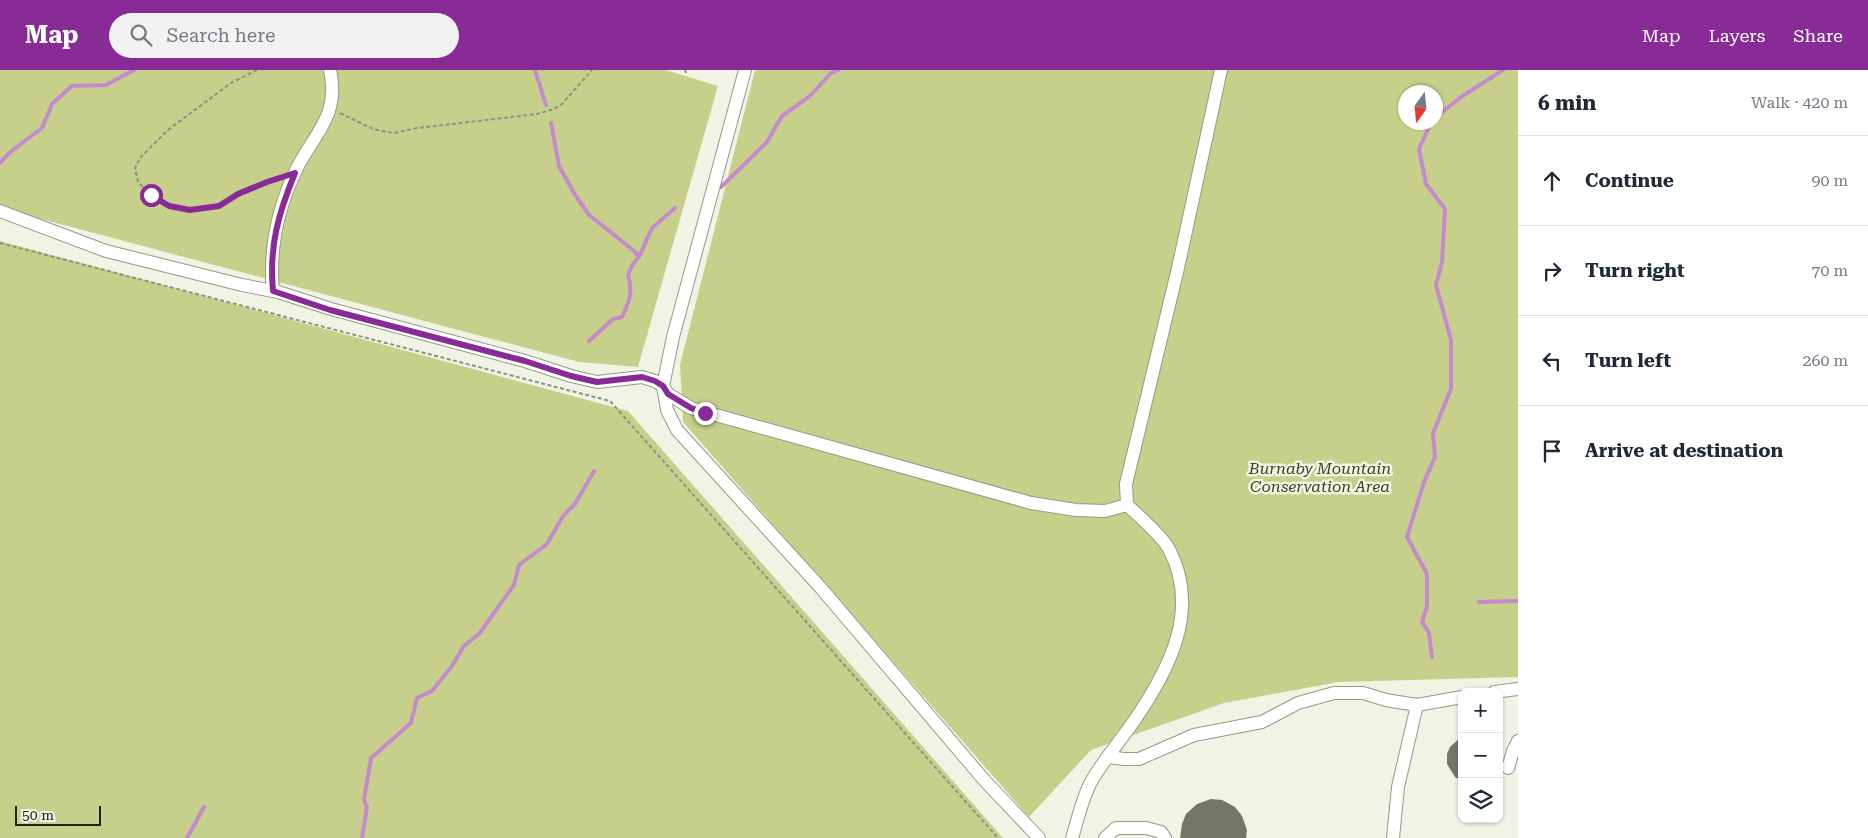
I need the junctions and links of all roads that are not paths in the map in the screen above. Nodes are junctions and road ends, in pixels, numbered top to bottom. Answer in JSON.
{"nodes":[{"id":1,"x":330,"y":70,"type":"edge"},
{"id":2,"x":745,"y":70,"type":"edge"},
{"id":3,"x":1221,"y":70,"type":"edge"},
{"id":4,"x":0,"y":210,"type":"edge"},
{"id":5,"x":273,"y":291,"type":"junction"},
{"id":6,"x":663,"y":386,"type":"junction"},
{"id":7,"x":1127,"y":505,"type":"junction"},
{"id":8,"x":1518,"y":689,"type":"edge"},
{"id":9,"x":1503,"y":691,"type":"edge"},
{"id":10,"x":1458,"y":698,"type":"edge"},
{"id":11,"x":1417,"y":705,"type":"junction"},
{"id":12,"x":1518,"y":741,"type":"edge"},
{"id":13,"x":1108,"y":756,"type":"junction"},
{"id":14,"x":1508,"y":768,"type":"dead end"},
{"id":15,"x":1039,"y":838,"type":"edge"},
{"id":16,"x":1072,"y":838,"type":"edge"},
{"id":17,"x":1105,"y":838,"type":"edge"},
{"id":18,"x":1165,"y":838,"type":"edge"},
{"id":19,"x":1393,"y":838,"type":"edge"}],
"edges":[{"from":1,"to":5,"type":"lane"},
{"from":2,"to":6,"type":"lane"},
{"from":3,"to":7,"type":"lane"},
{"from":4,"to":5,"type":"lane"},
{"from":5,"to":6,"type":"lane"},
{"from":6,"to":7,"type":"lane"},
{"from":6,"to":15,"type":"lane"},
{"from":7,"to":13,"type":"lane"},
{"from":8,"to":9,"type":"lane"},
{"from":10,"to":11,"type":"lane"},
{"from":11,"to":13,"type":"lane"},
{"from":11,"to":19,"type":"lane"},
{"from":12,"to":14,"type":"lane"},
{"from":13,"to":16,"type":"lane"},
{"from":17,"to":18,"type":"lane"}]}
